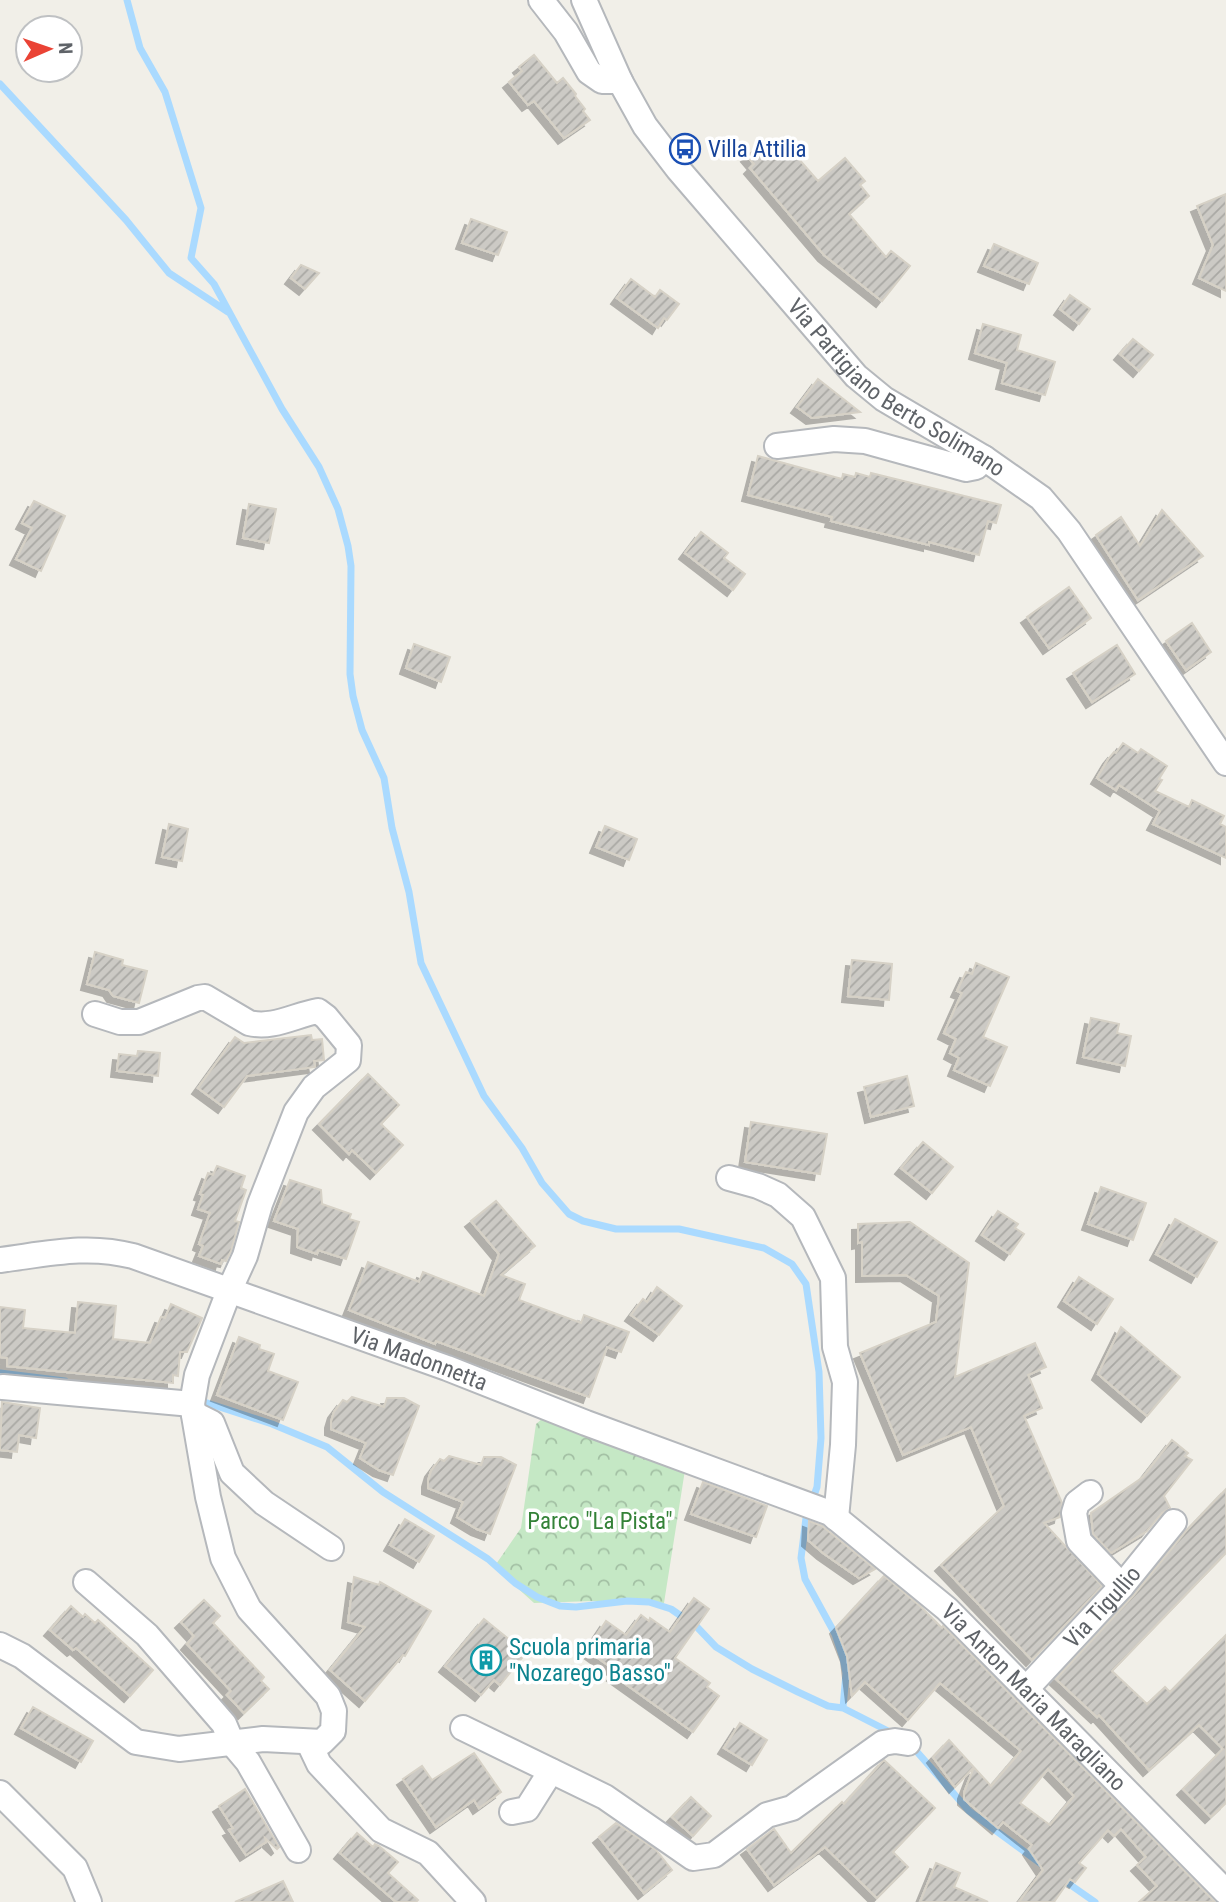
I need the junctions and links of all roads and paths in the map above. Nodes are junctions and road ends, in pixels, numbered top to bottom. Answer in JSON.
{"nodes":[{"id":1,"x":541,"y":0,"type":"edge"},
{"id":2,"x":584,"y":0,"type":"edge"},
{"id":3,"x":620,"y":81,"type":"junction"},
{"id":4,"x":777,"y":446,"type":"dead end"},
{"id":5,"x":984,"y":458,"type":"junction"},
{"id":6,"x":1226,"y":763,"type":"edge"},
{"id":7,"x":95,"y":1014,"type":"dead end"},
{"id":8,"x":729,"y":1178,"type":"dead end"},
{"id":9,"x":0,"y":1260,"type":"edge"},
{"id":10,"x":229,"y":1291,"type":"junction"},
{"id":11,"x":3,"y":1387,"type":"dead end"},
{"id":12,"x":193,"y":1409,"type":"junction"},
{"id":13,"x":1090,"y":1493,"type":"dead end"},
{"id":14,"x":833,"y":1515,"type":"junction"},
{"id":15,"x":1174,"y":1522,"type":"dead end"},
{"id":16,"x":331,"y":1548,"type":"dead end"},
{"id":17,"x":86,"y":1582,"type":"dead end"},
{"id":18,"x":1122,"y":1586,"type":"junction"},
{"id":19,"x":0,"y":1645,"type":"edge"},
{"id":20,"x":1026,"y":1689,"type":"junction"},
{"id":21,"x":463,"y":1728,"type":"dead end"},
{"id":22,"x":309,"y":1742,"type":"junction"},
{"id":23,"x":232,"y":1743,"type":"junction"},
{"id":24,"x":908,"y":1743,"type":"dead end"},
{"id":25,"x":551,"y":1771,"type":"junction"},
{"id":26,"x":0,"y":1793,"type":"edge"},
{"id":27,"x":512,"y":1812,"type":"dead end"},
{"id":28,"x":298,"y":1850,"type":"dead end"},
{"id":29,"x":1224,"y":1886,"type":"edge"},
{"id":30,"x":89,"y":1902,"type":"edge"},
{"id":31,"x":473,"y":1902,"type":"edge"}],
"edges":[{"from":1,"to":3,"type":"street"},
{"from":2,"to":3,"type":"street","name":"Via Partigiano Berto Solimano"},
{"from":3,"to":5,"type":"street","name":"Via Partigiano Berto Solimano"},
{"from":4,"to":5,"type":"street"},
{"from":5,"to":6,"type":"street","name":"Via Partigiano Berto Solimano"},
{"from":7,"to":10,"type":"street"},
{"from":8,"to":14,"type":"street"},
{"from":9,"to":10,"type":"street","name":"Via Madonnetta"},
{"from":10,"to":12,"type":"street"},
{"from":10,"to":14,"type":"street","name":"Via Madonnetta"},
{"from":11,"to":12,"type":"street"},
{"from":12,"to":16,"type":"street"},
{"from":12,"to":22,"type":"street"},
{"from":13,"to":18,"type":"street"},
{"from":14,"to":20,"type":"street","name":"Via Anton Maria Maragliano"},
{"from":15,"to":18,"type":"street","name":"Via Tigullio"},
{"from":17,"to":23,"type":"street"},
{"from":18,"to":20,"type":"street","name":"Via Tigullio"},
{"from":19,"to":23,"type":"street"},
{"from":20,"to":29,"type":"street","name":"Via Anton Maria Maragliano"},
{"from":21,"to":25,"type":"street"},
{"from":22,"to":23,"type":"street"},
{"from":22,"to":31,"type":"street"},
{"from":23,"to":28,"type":"street"},
{"from":24,"to":25,"type":"street"},
{"from":25,"to":27,"type":"street"},
{"from":26,"to":30,"type":"street"}]}
